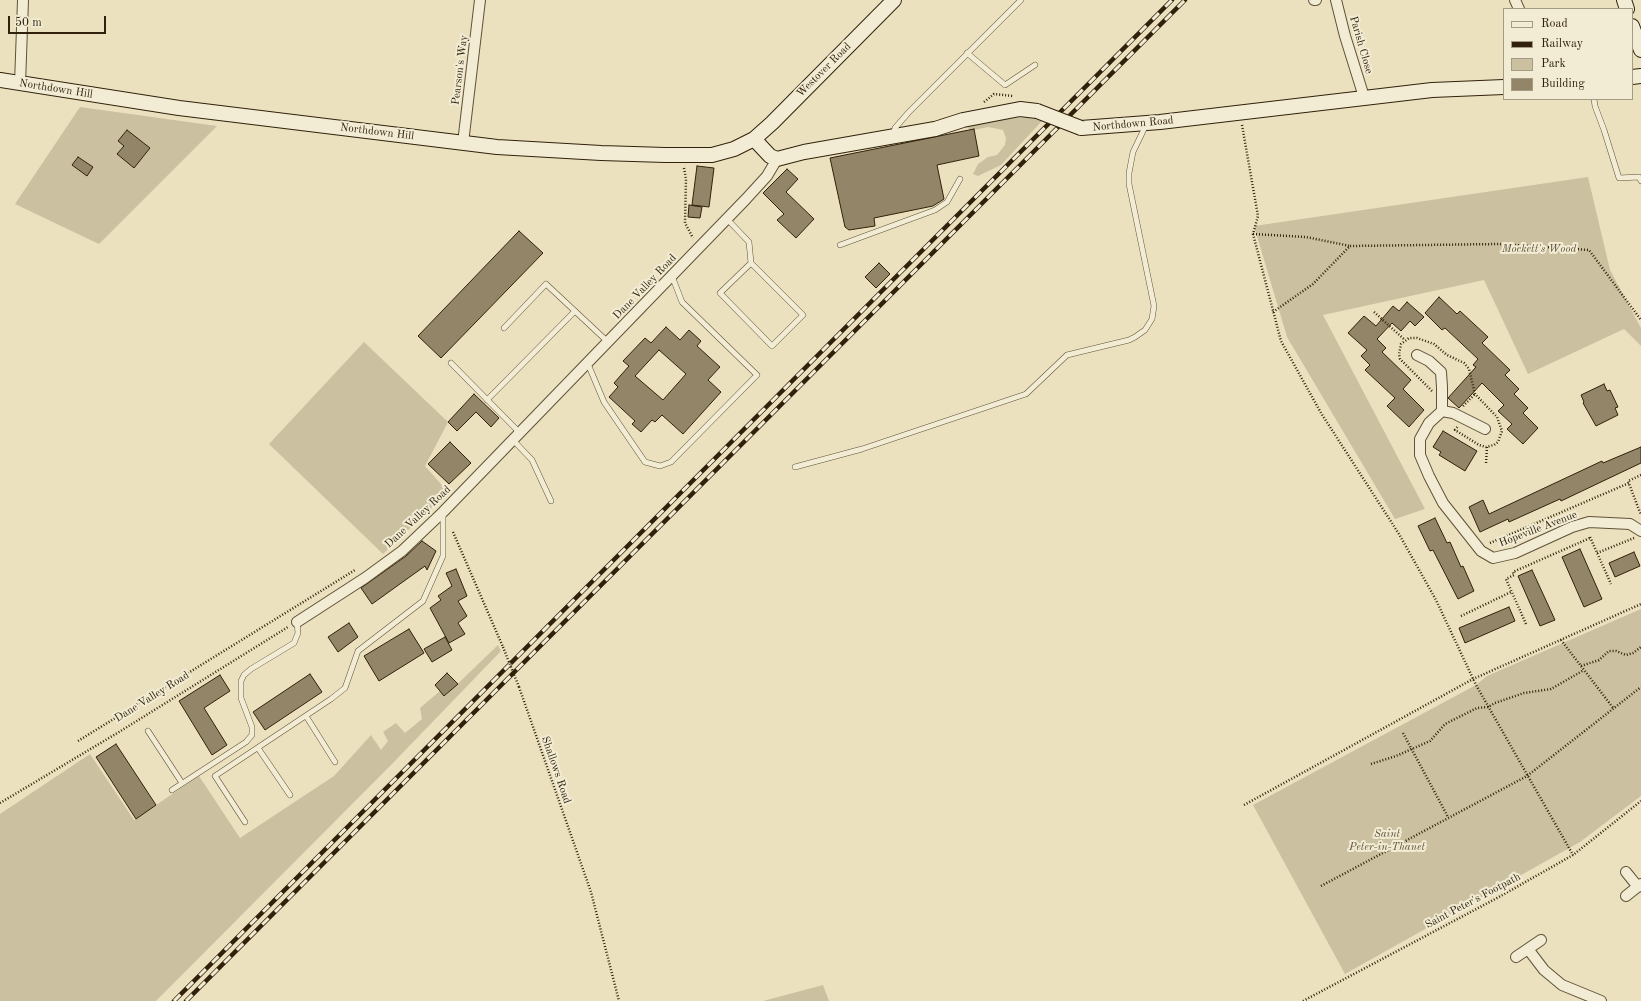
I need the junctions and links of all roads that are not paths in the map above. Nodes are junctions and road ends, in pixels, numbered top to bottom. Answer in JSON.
{"nodes":[{"id":1,"x":23,"y":0,"type":"edge"},
{"id":2,"x":480,"y":0,"type":"edge"},
{"id":3,"x":894,"y":0,"type":"edge"},
{"id":4,"x":1021,"y":0,"type":"edge"},
{"id":5,"x":1336,"y":0,"type":"edge"},
{"id":6,"x":1633,"y":29,"type":"edge"},
{"id":7,"x":1641,"y":50,"type":"edge"},
{"id":8,"x":967,"y":53,"type":"junction"},
{"id":9,"x":1035,"y":65,"type":"dead end"},
{"id":10,"x":0,"y":80,"type":"edge"},
{"id":11,"x":20,"y":84,"type":"junction"},
{"id":12,"x":1503,"y":87,"type":"edge"},
{"id":13,"x":1364,"y":97,"type":"junction"},
{"id":14,"x":1594,"y":100,"type":"edge"},
{"id":15,"x":1147,"y":123,"type":"junction"},
{"id":16,"x":893,"y":137,"type":"junction"},
{"id":17,"x":754,"y":139,"type":"junction"},
{"id":18,"x":463,"y":143,"type":"junction"},
{"id":19,"x":776,"y":159,"type":"junction"},
{"id":20,"x":960,"y":179,"type":"dead end"},
{"id":21,"x":1641,"y":181,"type":"edge"},
{"id":22,"x":727,"y":219,"type":"junction"},
{"id":23,"x":840,"y":244,"type":"dead end"},
{"id":24,"x":750,"y":263,"type":"junction"},
{"id":25,"x":672,"y":276,"type":"junction"},
{"id":26,"x":575,"y":312,"type":"junction"},
{"id":27,"x":504,"y":328,"type":"dead end"},
{"id":28,"x":609,"y":342,"type":"junction"},
{"id":29,"x":1417,"y":355,"type":"dead end"},
{"id":30,"x":451,"y":363,"type":"dead end"},
{"id":31,"x":588,"y":364,"type":"junction"},
{"id":32,"x":487,"y":400,"type":"junction"},
{"id":33,"x":1442,"y":406,"type":"junction"},
{"id":34,"x":1486,"y":429,"type":"dead end"},
{"id":35,"x":517,"y":436,"type":"junction"},
{"id":36,"x":795,"y":467,"type":"dead end"},
{"id":37,"x":551,"y":501,"type":"dead end"},
{"id":38,"x":443,"y":512,"type":"junction"},
{"id":39,"x":1641,"y":531,"type":"edge"},
{"id":40,"x":297,"y":622,"type":"joint"},
{"id":41,"x":306,"y":716,"type":"junction"},
{"id":42,"x":148,"y":730,"type":"dead end"},
{"id":43,"x":258,"y":748,"type":"junction"},
{"id":44,"x":335,"y":762,"type":"dead end"},
{"id":45,"x":182,"y":783,"type":"junction"},
{"id":46,"x":172,"y":790,"type":"dead end"},
{"id":47,"x":290,"y":795,"type":"dead end"},
{"id":48,"x":245,"y":822,"type":"dead end"},
{"id":49,"x":1626,"y":872,"type":"dead end"},
{"id":50,"x":1639,"y":885,"type":"edge"},
{"id":51,"x":1626,"y":896,"type":"dead end"},
{"id":52,"x":1541,"y":940,"type":"dead end"},
{"id":53,"x":1528,"y":948,"type":"junction"},
{"id":54,"x":1516,"y":957,"type":"dead end"},
{"id":55,"x":1601,"y":1001,"type":"edge"}],
"edges":[{"from":1,"to":11,"type":"street"},
{"from":2,"to":18,"type":"street","name":"Pearson's Way"},
{"from":3,"to":17,"type":"main road","name":"Westover Road"},
{"from":4,"to":8,"type":"lane"},
{"from":5,"to":13,"type":"street","name":"Parish Close"},
{"from":6,"to":7,"type":"main road"},
{"from":8,"to":9,"type":"lane"},
{"from":8,"to":16,"type":"lane"},
{"from":10,"to":11,"type":"main road","name":"Northdown Hill"},
{"from":11,"to":18,"type":"main road","name":"Northdown Hill"},
{"from":12,"to":13,"type":"main road","name":"Northdown Road"},
{"from":13,"to":15,"type":"main road","name":"Northdown Road"},
{"from":14,"to":21,"type":"lane"},
{"from":15,"to":16,"type":"main road","name":"Northdown Road","bridge":true},
{"from":15,"to":36,"type":"lane"},
{"from":16,"to":19,"type":"main road","name":"Northdown Road"},
{"from":17,"to":18,"type":"main road","name":"Northdown Hill"},
{"from":17,"to":19,"type":"main road"},
{"from":19,"to":22,"type":"street","name":"Dane Valley Road"},
{"from":20,"to":23,"type":"lane"},
{"from":22,"to":24,"type":"lane"},
{"from":22,"to":25,"type":"street","name":"Dane Valley Road"},
{"from":24,"to":24,"type":"lane"},
{"from":25,"to":28,"type":"street","name":"Dane Valley Road"},
{"from":25,"to":31,"type":"lane"},
{"from":26,"to":27,"type":"lane"},
{"from":26,"to":28,"type":"lane"},
{"from":26,"to":32,"type":"lane"},
{"from":28,"to":31,"type":"street","name":"Dane Valley Road"},
{"from":29,"to":33,"type":"street"},
{"from":30,"to":32,"type":"lane"},
{"from":31,"to":35,"type":"street","name":"Dane Valley Road"},
{"from":32,"to":35,"type":"lane"},
{"from":33,"to":34,"type":"street"},
{"from":33,"to":39,"type":"street","name":"Hopeville Avenue"},
{"from":35,"to":37,"type":"lane"},
{"from":35,"to":38,"type":"street","name":"Dane Valley Road"},
{"from":38,"to":40,"type":"street","name":"Dane Valley Road"},
{"from":38,"to":41,"type":"lane"},
{"from":40,"to":45,"type":"lane"},
{"from":41,"to":43,"type":"lane"},
{"from":41,"to":44,"type":"lane"},
{"from":42,"to":45,"type":"lane"},
{"from":43,"to":47,"type":"lane"},
{"from":43,"to":48,"type":"lane"},
{"from":45,"to":46,"type":"lane"},
{"from":49,"to":50,"type":"street"},
{"from":50,"to":51,"type":"street"},
{"from":52,"to":53,"type":"street"},
{"from":53,"to":54,"type":"street"},
{"from":53,"to":55,"type":"street"}]}
